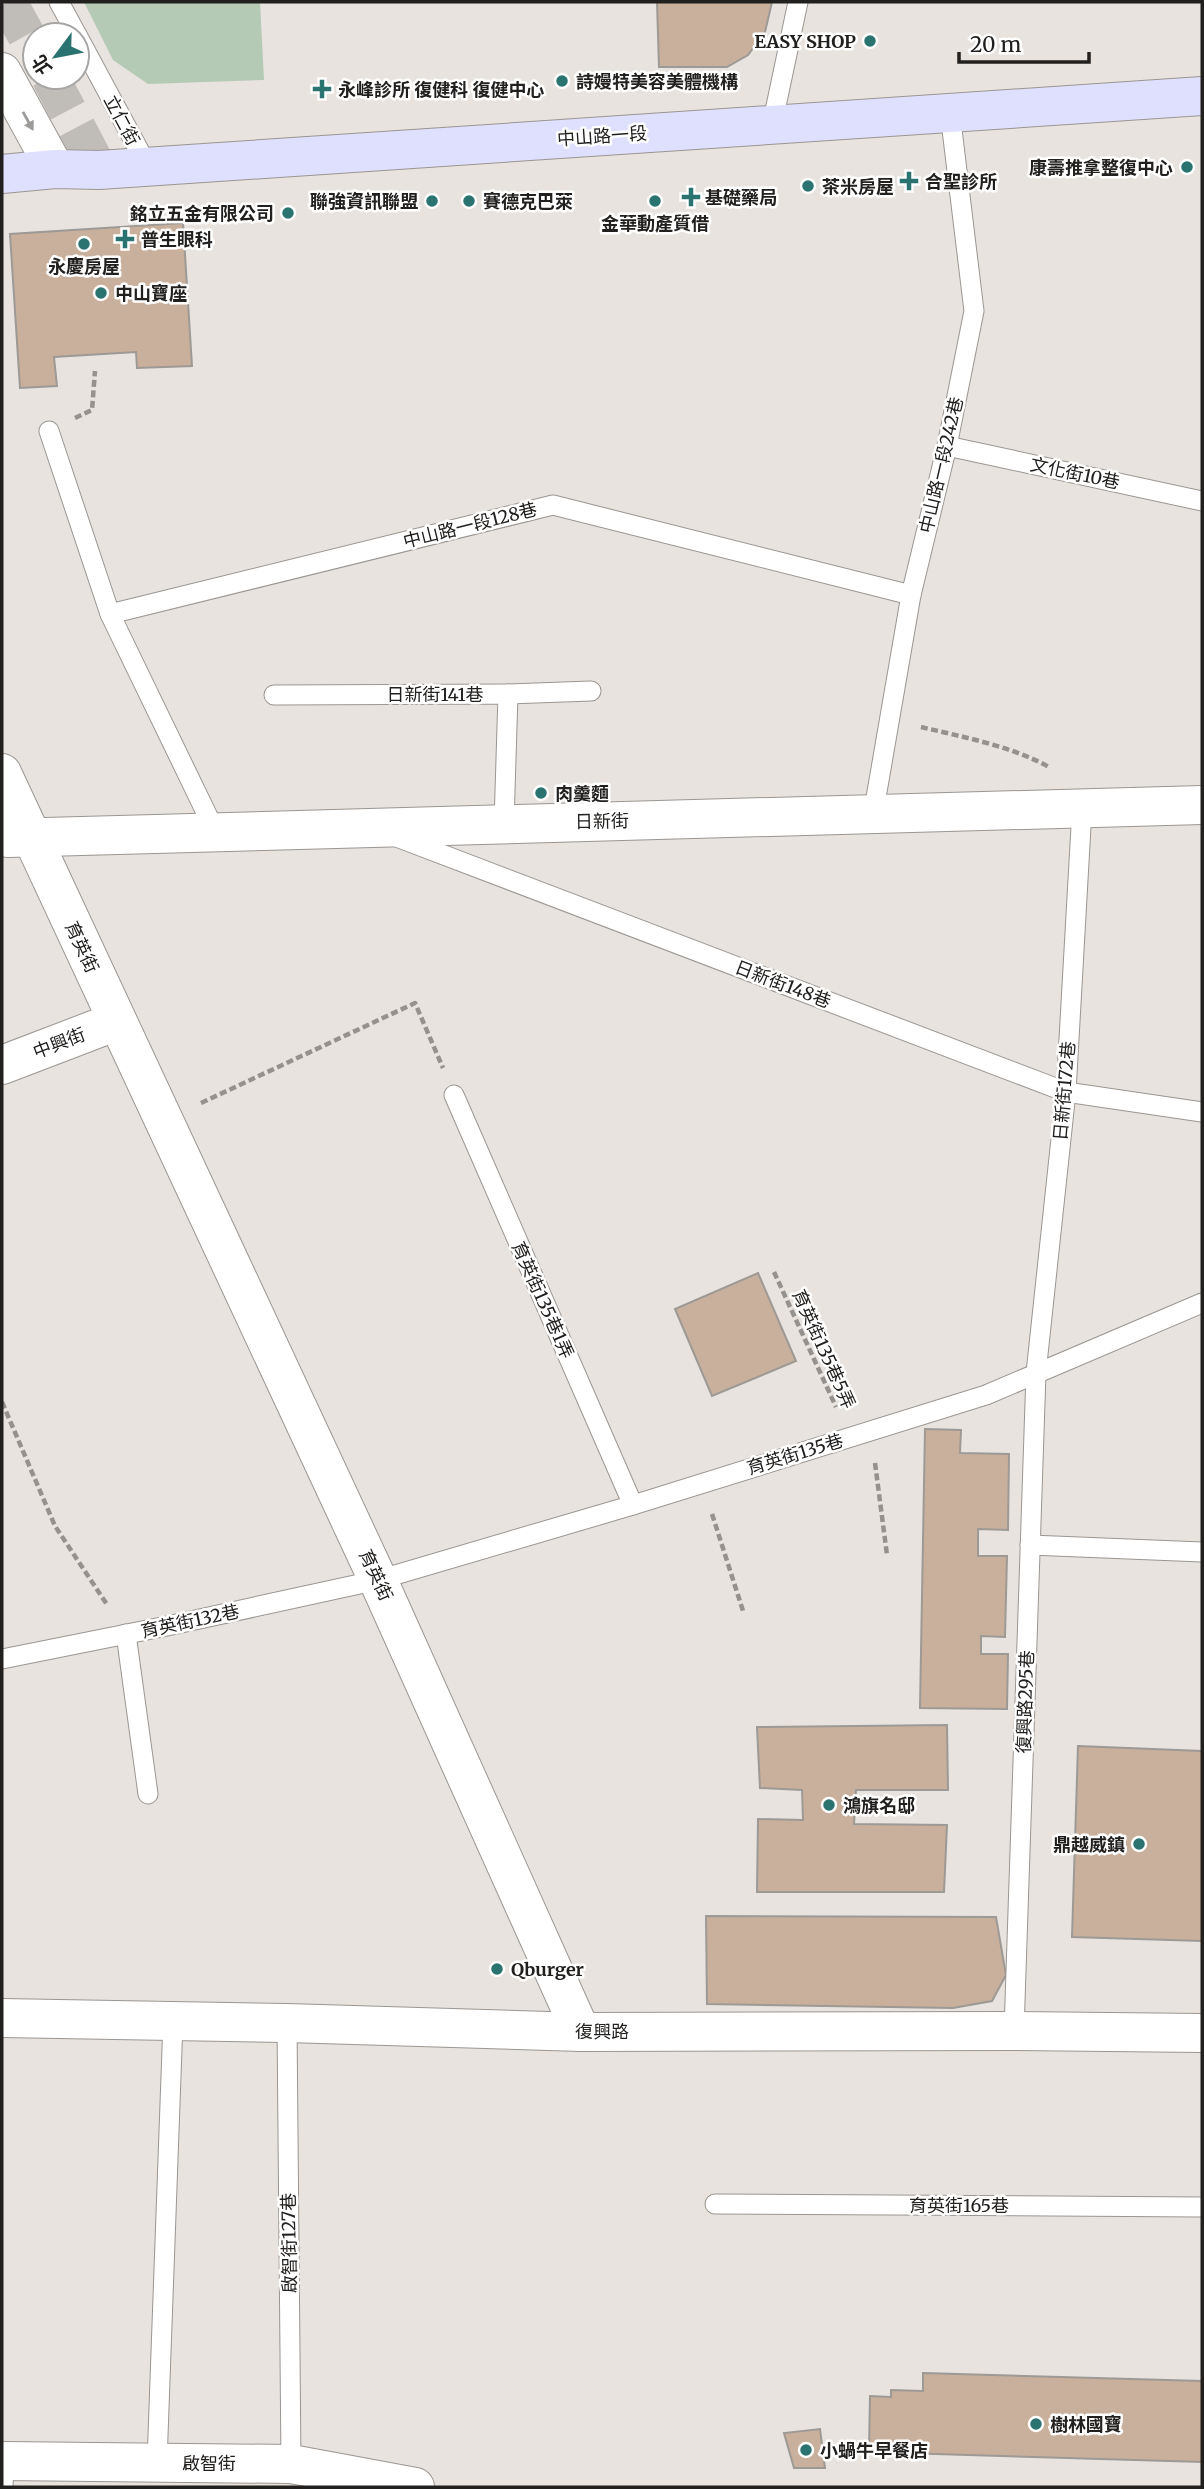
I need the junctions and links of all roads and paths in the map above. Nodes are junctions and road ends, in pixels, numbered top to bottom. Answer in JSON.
{"nodes":[{"id":1,"x":59,"y":2,"type":"edge"},
{"id":2,"x":798,"y":2,"type":"edge"},
{"id":3,"x":69,"y":21,"type":"edge"},
{"id":4,"x":91,"y":61,"type":"edge"},
{"id":5,"x":2,"y":72,"type":"edge"},
{"id":6,"x":1202,"y":96,"type":"edge"},
{"id":7,"x":950,"y":113,"type":"junction"},
{"id":8,"x":772,"y":125,"type":"junction"},
{"id":9,"x":148,"y":167,"type":"junction"},
{"id":10,"x":55,"y":169,"type":"junction"},
{"id":11,"x":2,"y":174,"type":"edge"},
{"id":12,"x":95,"y":370,"type":"dead end"},
{"id":13,"x":49,"y":431,"type":"joint"},
{"id":14,"x":947,"y":446,"type":"junction"},
{"id":15,"x":1202,"y":501,"type":"edge"},
{"id":16,"x":911,"y":596,"type":"junction"},
{"id":17,"x":110,"y":614,"type":"junction"},
{"id":18,"x":591,"y":691,"type":"dead end"},
{"id":19,"x":508,"y":694,"type":"junction"},
{"id":20,"x":274,"y":695,"type":"dead end"},
{"id":21,"x":890,"y":719,"type":"junction"},
{"id":22,"x":2,"y":773,"type":"edge"},
{"id":23,"x":1202,"y":805,"type":"edge"},
{"id":24,"x":1082,"y":809,"type":"junction"},
{"id":25,"x":873,"y":815,"type":"junction"},
{"id":26,"x":504,"y":824,"type":"junction"},
{"id":27,"x":370,"y":827,"type":"junction"},
{"id":28,"x":215,"y":831,"type":"junction"},
{"id":29,"x":16,"y":837,"type":"edge"},
{"id":30,"x":117,"y":1021,"type":"junction"},
{"id":31,"x":2,"y":1065,"type":"edge"},
{"id":32,"x":1066,"y":1093,"type":"junction"},
{"id":33,"x":454,"y":1095,"type":"joint"},
{"id":34,"x":1202,"y":1112,"type":"edge"},
{"id":35,"x":163,"y":1121,"type":"junction"},
{"id":36,"x":774,"y":1272,"type":"dead end"},
{"id":37,"x":1202,"y":1303,"type":"edge"},
{"id":38,"x":1036,"y":1373,"type":"junction"},
{"id":39,"x":2,"y":1402,"type":"edge"},
{"id":40,"x":870,"y":1430,"type":"junction"},
{"id":41,"x":849,"y":1437,"type":"junction"},
{"id":42,"x":703,"y":1483,"type":"junction"},
{"id":43,"x":633,"y":1505,"type":"junction"},
{"id":44,"x":1030,"y":1545,"type":"junction"},
{"id":45,"x":1202,"y":1552,"type":"edge"},
{"id":46,"x":887,"y":1555,"type":"dead end"},
{"id":47,"x":378,"y":1580,"type":"junction"},
{"id":48,"x":744,"y":1614,"type":"dead end"},
{"id":49,"x":126,"y":1634,"type":"junction"},
{"id":50,"x":2,"y":1659,"type":"edge"},
{"id":51,"x":148,"y":1794,"type":"dead end"},
{"id":52,"x":2,"y":2018,"type":"edge"},
{"id":53,"x":173,"y":2021,"type":"junction"},
{"id":54,"x":287,"y":2022,"type":"junction"},
{"id":55,"x":1014,"y":2031,"type":"junction"},
{"id":56,"x":582,"y":2032,"type":"junction"},
{"id":57,"x":1202,"y":2033,"type":"edge"},
{"id":58,"x":715,"y":2204,"type":"dead end"},
{"id":59,"x":1202,"y":2207,"type":"edge"},
{"id":60,"x":158,"y":2463,"type":"junction"},
{"id":61,"x":291,"y":2464,"type":"junction"},
{"id":62,"x":3,"y":2470,"type":"edge"},
{"id":63,"x":415,"y":2487,"type":"edge"}],
"edges":[{"from":1,"to":3,"type":"lane","name":"立仁街"},
{"from":2,"to":8,"type":"lane"},
{"from":4,"to":9,"type":"lane","name":"立仁街"},
{"from":5,"to":10,"type":"street","one_way":true},
{"from":6,"to":7,"type":"main road","name":"中山路一段"},
{"from":7,"to":8,"type":"main road","name":"中山路一段"},
{"from":7,"to":14,"type":"lane","name":"中山路一段242巷"},
{"from":8,"to":9,"type":"main road","name":"中山路一段"},
{"from":9,"to":10,"type":"main road","name":"中山路一段"},
{"from":10,"to":11,"type":"main road","name":"中山路一段"},
{"from":12,"to":13,"type":"path"},
{"from":13,"to":17,"type":"lane"},
{"from":14,"to":15,"type":"lane","name":"文化街10巷"},
{"from":14,"to":16,"type":"lane","name":"中山路一段242巷"},
{"from":16,"to":17,"type":"lane","name":"中山路一段128巷"},
{"from":16,"to":21,"type":"lane","name":"中山路一段242巷"},
{"from":17,"to":28,"type":"lane"},
{"from":18,"to":19,"type":"lane"},
{"from":19,"to":20,"type":"lane","name":"日新街141巷"},
{"from":19,"to":26,"type":"lane","name":"日新街141巷"},
{"from":21,"to":24,"type":"path"},
{"from":21,"to":25,"type":"lane","name":"中山路一段242巷"},
{"from":22,"to":29,"type":"street","name":"育英街"},
{"from":23,"to":24,"type":"street","name":"日新街"},
{"from":24,"to":25,"type":"street","name":"日新街"},
{"from":24,"to":32,"type":"lane","name":"日新街172巷"},
{"from":25,"to":26,"type":"street","name":"日新街"},
{"from":26,"to":27,"type":"street","name":"日新街"},
{"from":27,"to":28,"type":"street","name":"日新街"},
{"from":27,"to":32,"type":"lane","name":"日新街148巷"},
{"from":28,"to":29,"type":"street","name":"日新街"},
{"from":29,"to":30,"type":"street","name":"育英街"},
{"from":30,"to":31,"type":"street","name":"中興街"},
{"from":30,"to":35,"type":"street","name":"育英街"},
{"from":32,"to":34,"type":"lane","name":"日新街148巷"},
{"from":32,"to":38,"type":"lane","name":"日新街172巷"},
{"from":33,"to":35,"type":"path"},
{"from":33,"to":43,"type":"lane","name":"育英街135巷1弄"},
{"from":35,"to":47,"type":"street","name":"育英街"},
{"from":36,"to":41,"type":"path","name":"育英街135巷5弄"},
{"from":37,"to":38,"type":"lane","name":"育英街135巷"},
{"from":38,"to":40,"type":"lane","name":"育英街135巷"},
{"from":38,"to":44,"type":"lane","name":"復興路295巷"},
{"from":39,"to":49,"type":"path"},
{"from":40,"to":41,"type":"lane","name":"育英街135巷"},
{"from":40,"to":46,"type":"path"},
{"from":41,"to":42,"type":"lane","name":"育英街135巷"},
{"from":42,"to":43,"type":"lane","name":"育英街135巷"},
{"from":42,"to":48,"type":"path"},
{"from":43,"to":47,"type":"lane","name":"育英街135巷"},
{"from":44,"to":45,"type":"lane"},
{"from":44,"to":55,"type":"lane","name":"復興路295巷"},
{"from":47,"to":49,"type":"lane","name":"育英街132巷"},
{"from":47,"to":56,"type":"street","name":"育英街"},
{"from":49,"to":50,"type":"lane","name":"育英街132巷"},
{"from":49,"to":51,"type":"lane"},
{"from":52,"to":53,"type":"street","name":"復興路"},
{"from":53,"to":54,"type":"street","name":"復興路"},
{"from":53,"to":60,"type":"lane"},
{"from":54,"to":56,"type":"street","name":"復興路"},
{"from":54,"to":61,"type":"lane","name":"啟智街127巷"},
{"from":55,"to":56,"type":"street","name":"復興路"},
{"from":55,"to":57,"type":"street","name":"復興路"},
{"from":58,"to":59,"type":"lane","name":"育英街165巷"},
{"from":60,"to":61,"type":"street","name":"啟智街"},
{"from":60,"to":62,"type":"street","name":"啟智街"},
{"from":61,"to":63,"type":"street","name":"啟智街"}]}
